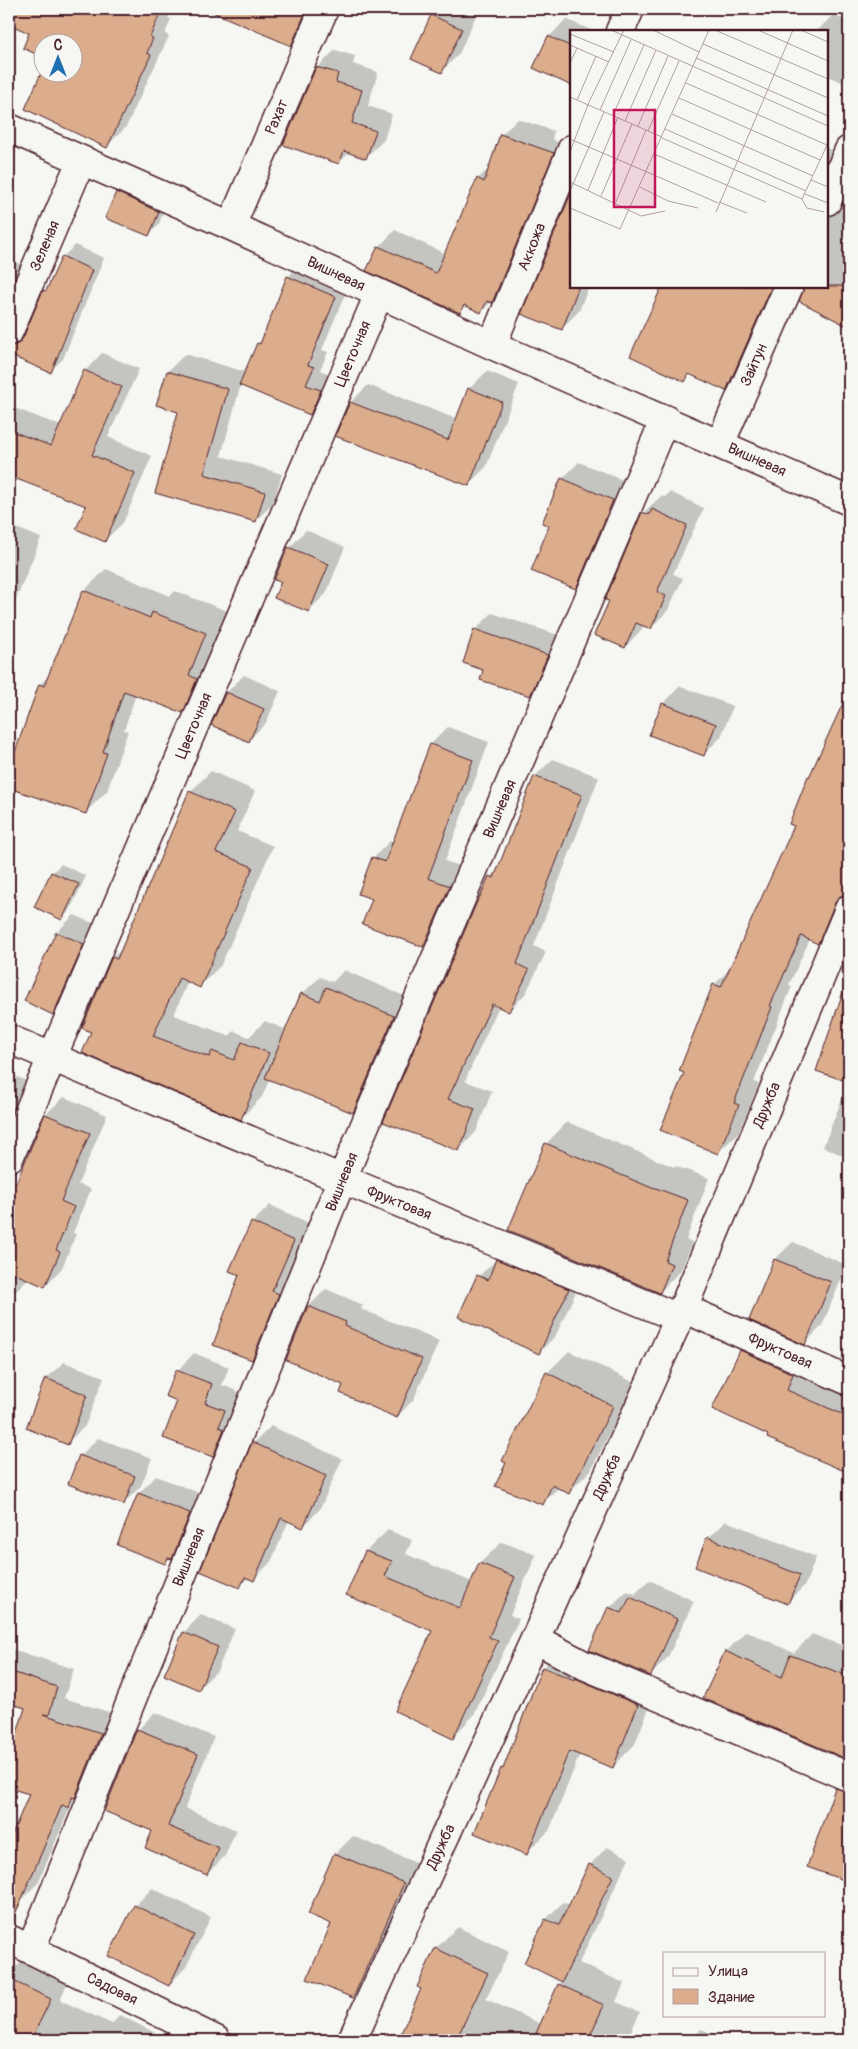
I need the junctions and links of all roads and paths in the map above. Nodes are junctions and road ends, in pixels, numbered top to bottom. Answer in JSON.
{"nodes":[{"id":1,"x":324,"y":9,"type":"edge"},
{"id":2,"x":630,"y":9,"type":"edge"},
{"id":3,"x":620,"y":30,"type":"edge"},
{"id":4,"x":9,"y":128,"type":"edge"},
{"id":5,"x":849,"y":150,"type":"edge"},
{"id":6,"x":570,"y":154,"type":"edge"},
{"id":7,"x":81,"y":161,"type":"junction"},
{"id":8,"x":828,"y":199,"type":"edge"},
{"id":9,"x":231,"y":226,"type":"junction"},
{"id":10,"x":788,"y":288,"type":"edge"},
{"id":11,"x":379,"y":294,"type":"junction"},
{"id":12,"x":9,"y":332,"type":"edge"},
{"id":13,"x":492,"y":345,"type":"junction"},
{"id":14,"x":665,"y":419,"type":"junction"},
{"id":15,"x":720,"y":444,"type":"junction"},
{"id":16,"x":849,"y":501,"type":"edge"},
{"id":17,"x":846,"y":925,"type":"edge"},
{"id":18,"x":9,"y":1039,"type":"edge"},
{"id":19,"x":52,"y":1059,"type":"junction"},
{"id":20,"x":9,"y":1158,"type":"edge"},
{"id":21,"x":342,"y":1180,"type":"junction"},
{"id":22,"x":681,"y":1313,"type":"junction"},
{"id":23,"x":849,"y":1381,"type":"edge"},
{"id":24,"x":535,"y":1639,"type":"junction"},
{"id":25,"x":849,"y":1777,"type":"edge"},
{"id":26,"x":20,"y":1944,"type":"edge"},
{"id":27,"x":216,"y":2040,"type":"edge"},
{"id":28,"x":352,"y":2040,"type":"edge"}],
"edges":[{"from":1,"to":9,"type":"street","name":"Рахат"},
{"from":2,"to":3,"type":"street"},
{"from":4,"to":7,"type":"street","name":"Вишневая"},
{"from":5,"to":8,"type":"street"},
{"from":6,"to":13,"type":"street","name":"Аккожа"},
{"from":7,"to":9,"type":"street","name":"Вишневая"},
{"from":7,"to":12,"type":"street","name":"Зеленая"},
{"from":9,"to":11,"type":"street","name":"Вишневая"},
{"from":10,"to":15,"type":"street","name":"Зайтун"},
{"from":11,"to":13,"type":"street","name":"Вишневая"},
{"from":11,"to":19,"type":"street","name":"Цветочная"},
{"from":13,"to":14,"type":"street","name":"Вишневая"},
{"from":14,"to":15,"type":"street","name":"Вишневая"},
{"from":14,"to":21,"type":"street","name":"Вишневая"},
{"from":15,"to":16,"type":"street","name":"Вишневая"},
{"from":17,"to":22,"type":"street","name":"Дружба"},
{"from":18,"to":19,"type":"street","name":"Фруктовая"},
{"from":19,"to":20,"type":"street","name":"Цветочная"},
{"from":19,"to":21,"type":"street","name":"Фруктовая"},
{"from":21,"to":22,"type":"street","name":"Фруктовая"},
{"from":21,"to":26,"type":"street","name":"Вишневая"},
{"from":22,"to":23,"type":"street","name":"Фруктовая"},
{"from":22,"to":24,"type":"street","name":"Дружба"},
{"from":24,"to":25,"type":"street"},
{"from":24,"to":28,"type":"street","name":"Дружба"},
{"from":26,"to":27,"type":"street","name":"Садовая"}]}
